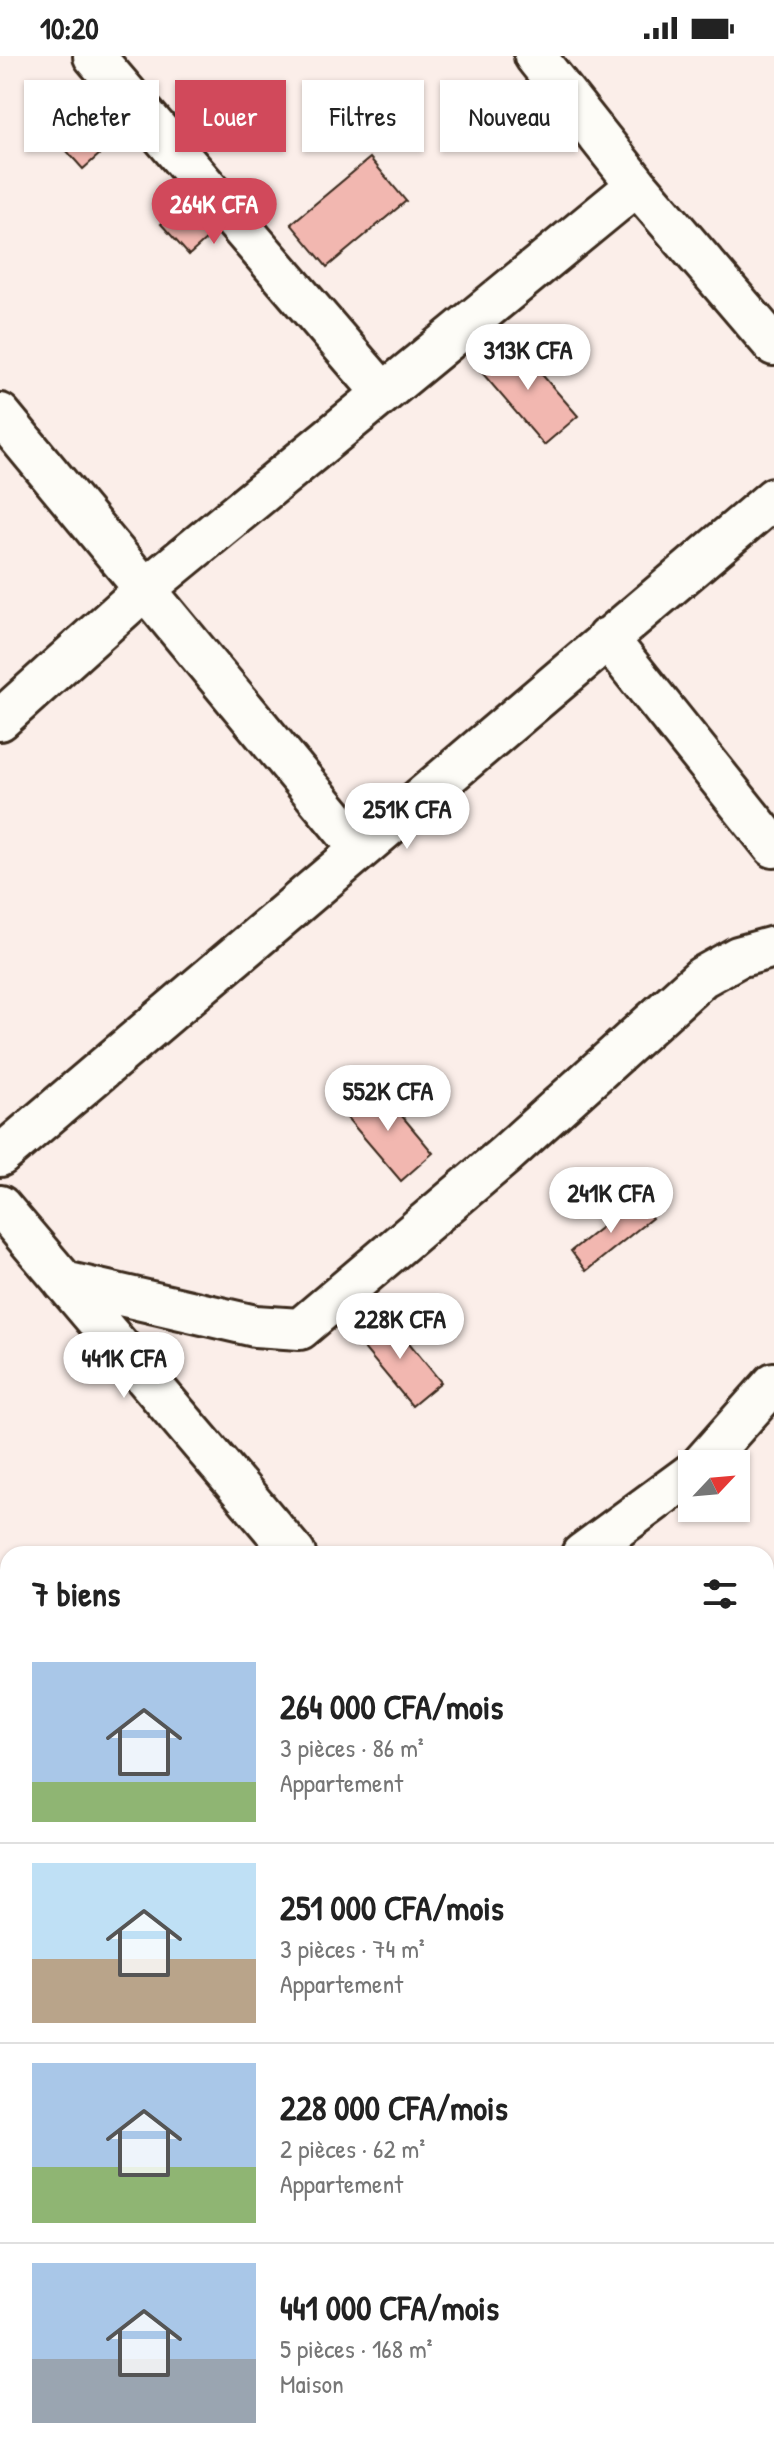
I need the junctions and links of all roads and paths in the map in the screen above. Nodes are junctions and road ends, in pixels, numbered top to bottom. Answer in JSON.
{"nodes":[{"id":1,"x":94,"y":56,"type":"edge"},
{"id":2,"x":535,"y":56,"type":"edge"},
{"id":3,"x":637,"y":185,"type":"junction"},
{"id":4,"x":774,"y":345,"type":"edge"},
{"id":5,"x":383,"y":393,"type":"junction"},
{"id":6,"x":0,"y":414,"type":"edge"},
{"id":7,"x":774,"y":498,"type":"edge"},
{"id":8,"x":144,"y":590,"type":"junction"},
{"id":9,"x":607,"y":638,"type":"junction"},
{"id":10,"x":0,"y":720,"type":"edge"},
{"id":11,"x":774,"y":847,"type":"edge"},
{"id":12,"x":360,"y":849,"type":"junction"},
{"id":13,"x":774,"y":947,"type":"edge"},
{"id":14,"x":0,"y":1156,"type":"edge"},
{"id":15,"x":0,"y":1206,"type":"edge"},
{"id":16,"x":64,"y":1282,"type":"junction"},
{"id":17,"x":774,"y":1383,"type":"edge"},
{"id":18,"x":714,"y":1450,"type":"edge"},
{"id":19,"x":678,"y":1483,"type":"edge"},
{"id":20,"x":288,"y":1546,"type":"edge"},
{"id":21,"x":593,"y":1546,"type":"edge"}],
"edges":[{"from":1,"to":5,"type":"street"},
{"from":2,"to":3,"type":"street"},
{"from":3,"to":4,"type":"street"},
{"from":3,"to":5,"type":"street"},
{"from":5,"to":8,"type":"street"},
{"from":6,"to":8,"type":"street"},
{"from":7,"to":9,"type":"street"},
{"from":8,"to":10,"type":"street"},
{"from":8,"to":12,"type":"street"},
{"from":9,"to":11,"type":"street"},
{"from":9,"to":12,"type":"street"},
{"from":12,"to":14,"type":"street"},
{"from":13,"to":16,"type":"street"},
{"from":15,"to":16,"type":"street"},
{"from":16,"to":20,"type":"street"},
{"from":17,"to":18,"type":"street"},
{"from":19,"to":21,"type":"street"}]}
